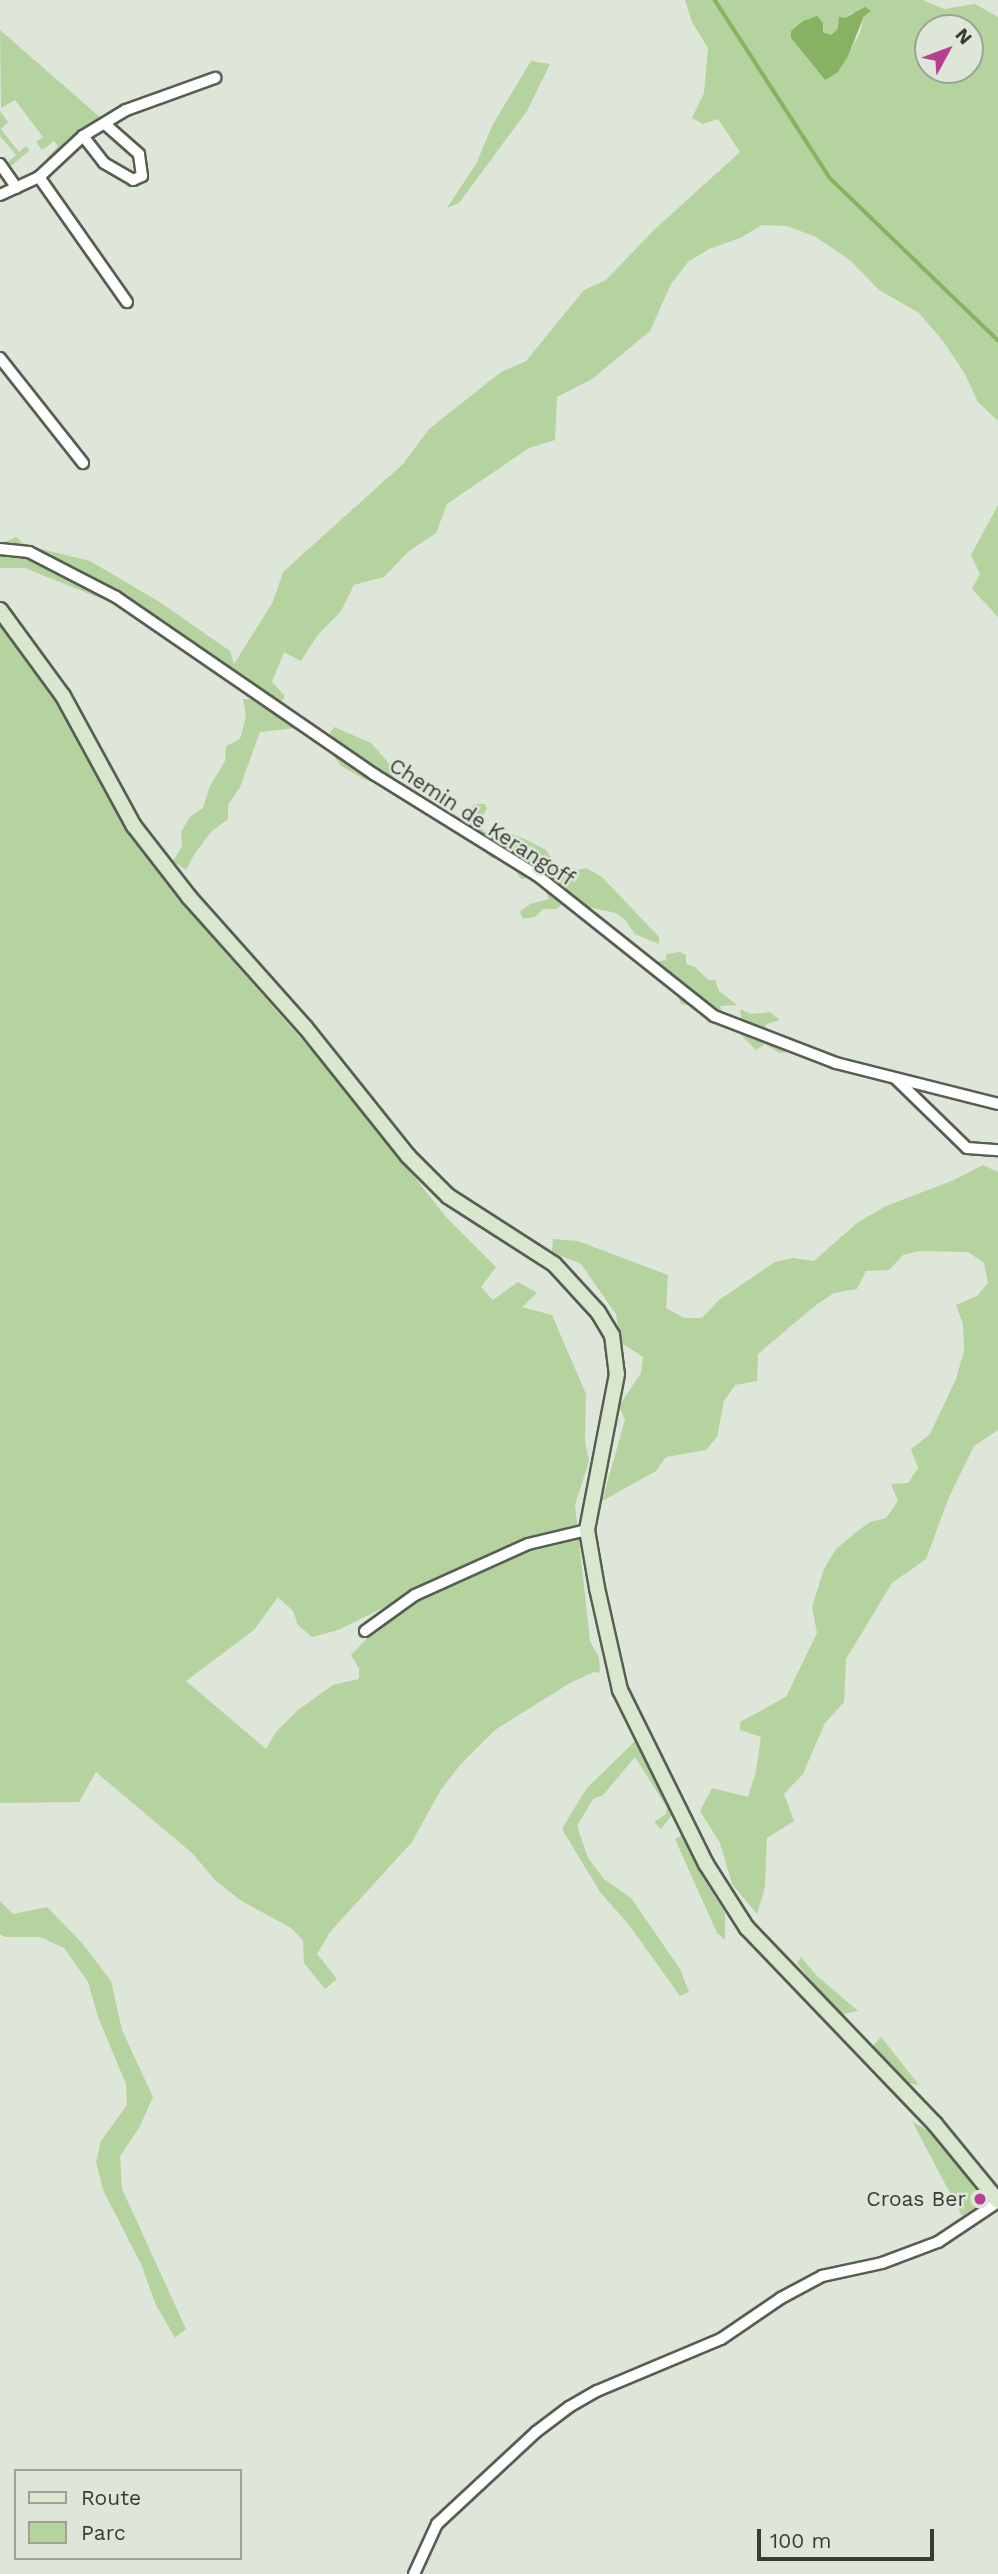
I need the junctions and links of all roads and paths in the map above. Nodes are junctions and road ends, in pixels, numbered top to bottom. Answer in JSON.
{"nodes":[{"id":1,"x":215,"y":78,"type":"dead end"},
{"id":2,"x":105,"y":124,"type":"junction"},
{"id":3,"x":83,"y":136,"type":"junction"},
{"id":4,"x":0,"y":164,"type":"edge"},
{"id":5,"x":38,"y":177,"type":"junction"},
{"id":6,"x":17,"y":188,"type":"junction"},
{"id":7,"x":0,"y":195,"type":"edge"},
{"id":8,"x":127,"y":302,"type":"dead end"},
{"id":9,"x":0,"y":358,"type":"edge"},
{"id":10,"x":83,"y":463,"type":"dead end"},
{"id":11,"x":0,"y":549,"type":"edge"},
{"id":12,"x":0,"y":610,"type":"edge"},
{"id":13,"x":896,"y":1078,"type":"junction"},
{"id":14,"x":998,"y":1104,"type":"edge"},
{"id":15,"x":998,"y":1150,"type":"edge"},
{"id":16,"x":587,"y":1530,"type":"junction"},
{"id":17,"x":365,"y":1632,"type":"dead end"},
{"id":18,"x":998,"y":2202,"type":"edge"},
{"id":19,"x":414,"y":2574,"type":"edge"}],
"edges":[{"from":1,"to":2,"type":"street"},
{"from":2,"to":3,"type":"street"},
{"from":2,"to":3,"type":"street"},
{"from":3,"to":5,"type":"street"},
{"from":4,"to":6,"type":"street"},
{"from":5,"to":6,"type":"street"},
{"from":5,"to":8,"type":"street"},
{"from":6,"to":7,"type":"street"},
{"from":9,"to":10,"type":"street"},
{"from":11,"to":13,"type":"street","name":"Chemin de Kerangoff"},
{"from":12,"to":16,"type":"street"},
{"from":13,"to":14,"type":"street","name":"Chemin de Kerangoff"},
{"from":13,"to":15,"type":"street"},
{"from":16,"to":17,"type":"street"},
{"from":16,"to":18,"type":"street"},
{"from":18,"to":19,"type":"street"}]}
